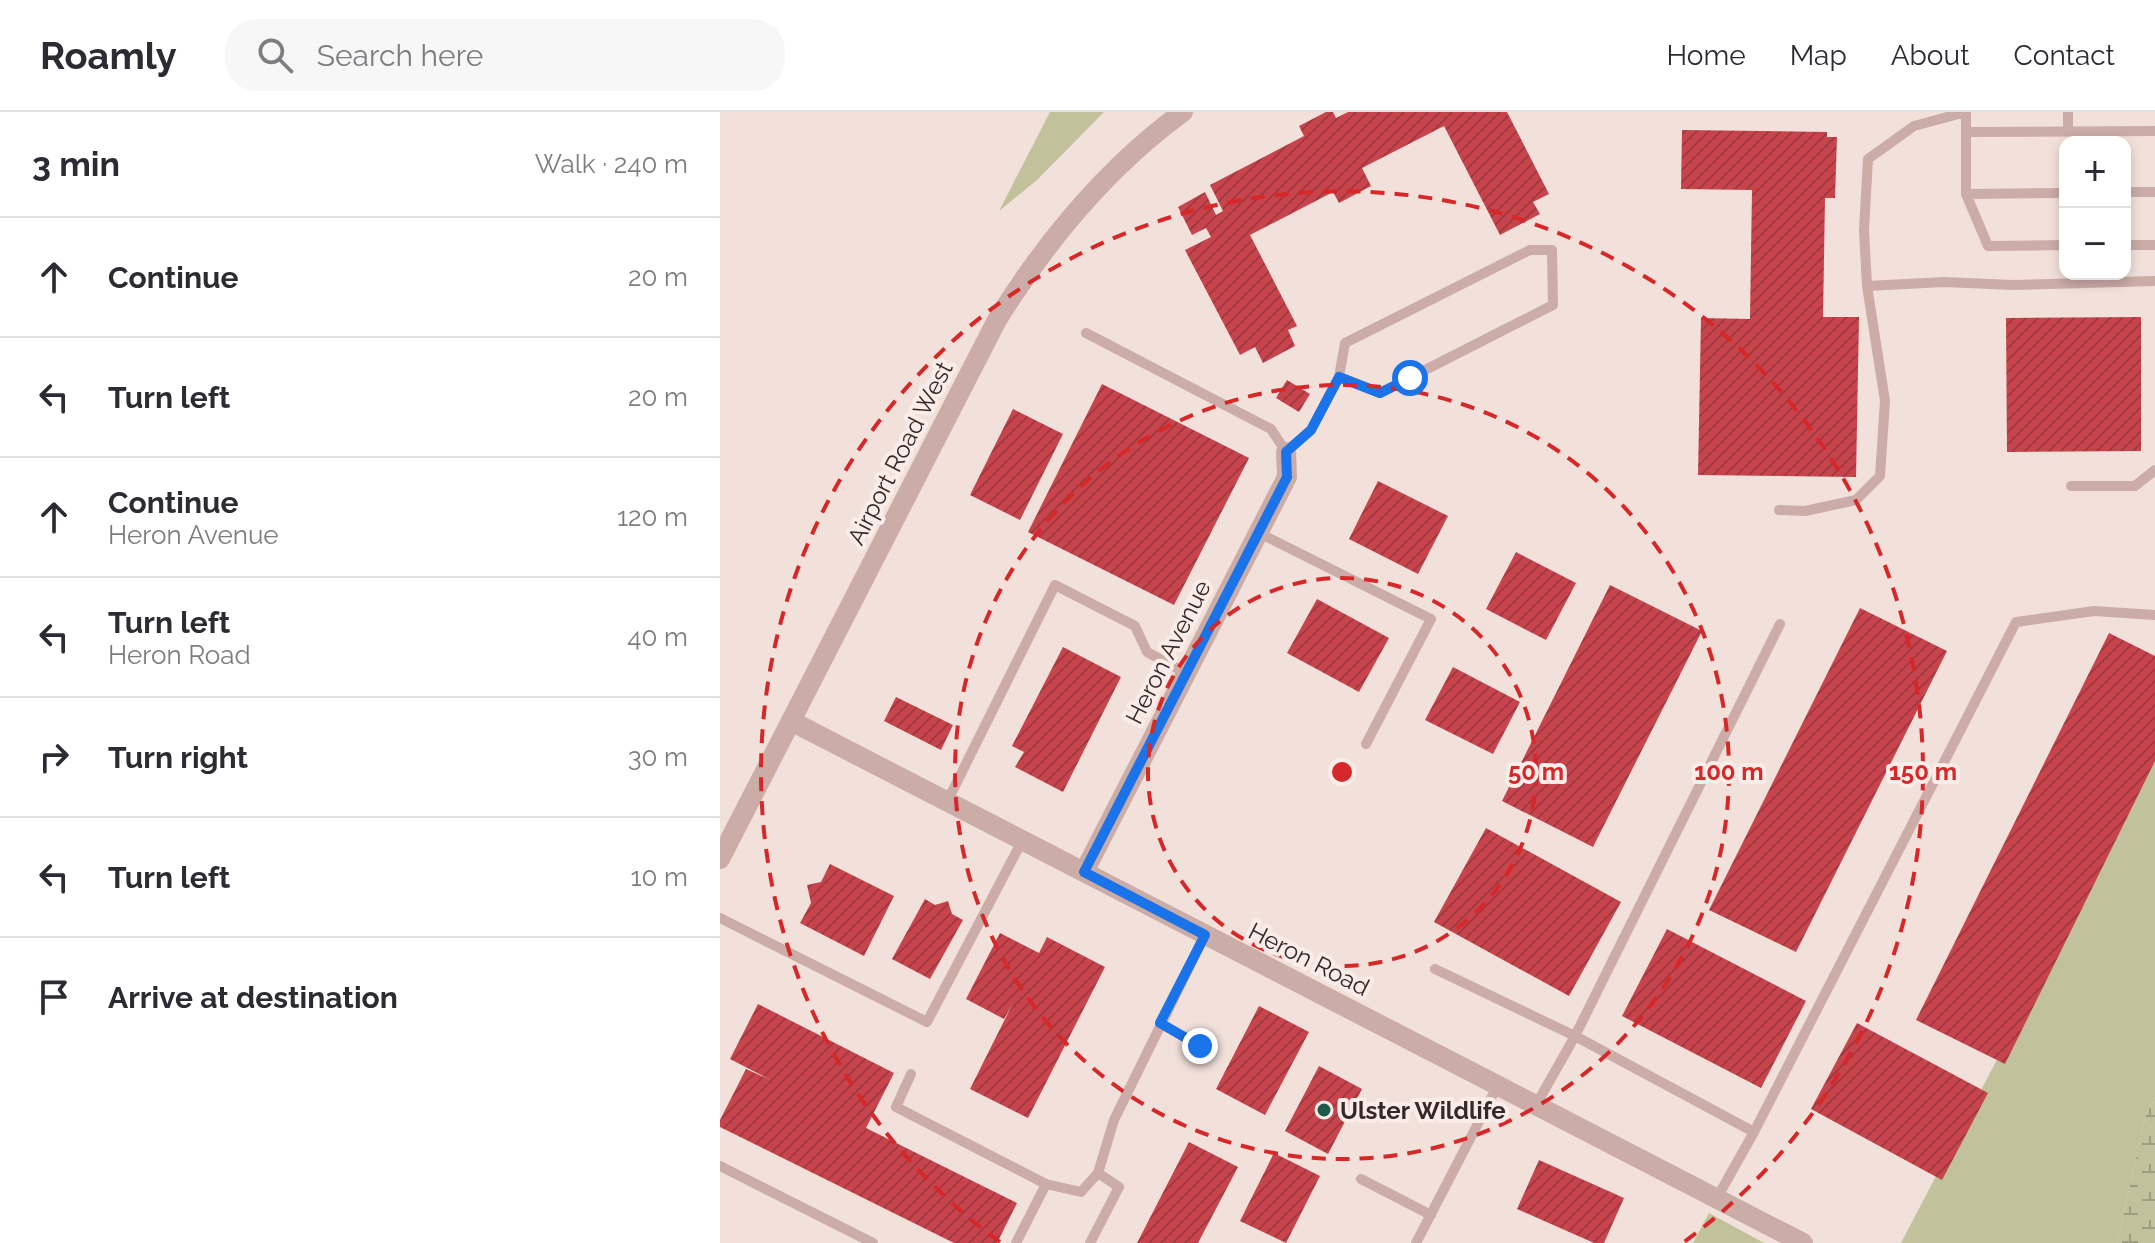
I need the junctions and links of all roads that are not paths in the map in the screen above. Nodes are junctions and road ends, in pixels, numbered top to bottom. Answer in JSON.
{"nodes":[{"id":1,"x":1183,"y":112,"type":"edge"},
{"id":2,"x":1966,"y":112,"type":"edge"},
{"id":3,"x":2068,"y":112,"type":"edge"},
{"id":4,"x":2155,"y":131,"type":"edge"},
{"id":5,"x":1966,"y":132,"type":"junction"},
{"id":6,"x":2068,"y":132,"type":"junction"},
{"id":7,"x":2131,"y":192,"type":"edge"},
{"id":8,"x":2155,"y":192,"type":"edge"},
{"id":9,"x":2059,"y":193,"type":"edge"},
{"id":10,"x":1966,"y":194,"type":"junction"},
{"id":11,"x":2059,"y":245,"type":"edge"},
{"id":12,"x":2131,"y":245,"type":"edge"},
{"id":13,"x":2155,"y":245,"type":"edge"},
{"id":14,"x":2155,"y":281,"type":"edge"},
{"id":15,"x":1867,"y":286,"type":"junction"},
{"id":16,"x":1086,"y":333,"type":"dead end"},
{"id":17,"x":1339,"y":377,"type":"junction"},
{"id":18,"x":1286,"y":452,"type":"junction"},
{"id":19,"x":2155,"y":470,"type":"edge"},
{"id":20,"x":2071,"y":486,"type":"dead end"},
{"id":21,"x":1779,"y":510,"type":"dead end"},
{"id":22,"x":1259,"y":533,"type":"junction"},
{"id":23,"x":2155,"y":615,"type":"edge"},
{"id":24,"x":1780,"y":624,"type":"dead end"},
{"id":25,"x":1186,"y":673,"type":"junction"},
{"id":26,"x":791,"y":721,"type":"junction"},
{"id":27,"x":1366,"y":744,"type":"dead end"},
{"id":28,"x":947,"y":802,"type":"junction"},
{"id":29,"x":1022,"y":841,"type":"junction"},
{"id":30,"x":720,"y":859,"type":"edge"},
{"id":31,"x":1084,"y":872,"type":"junction"},
{"id":32,"x":720,"y":918,"type":"edge"},
{"id":33,"x":1205,"y":935,"type":"junction"},
{"id":34,"x":1435,"y":969,"type":"dead end"},
{"id":35,"x":1160,"y":1023,"type":"junction"},
{"id":36,"x":1575,"y":1036,"type":"junction"},
{"id":37,"x":1200,"y":1046,"type":"dead end"},
{"id":38,"x":911,"y":1074,"type":"dead end"},
{"id":39,"x":1498,"y":1085,"type":"junction"},
{"id":40,"x":1536,"y":1105,"type":"junction"},
{"id":41,"x":1754,"y":1132,"type":"junction"},
{"id":42,"x":720,"y":1166,"type":"edge"},
{"id":43,"x":1098,"y":1173,"type":"junction"},
{"id":44,"x":1361,"y":1179,"type":"dead end"},
{"id":45,"x":1046,"y":1184,"type":"junction"},
{"id":46,"x":1717,"y":1198,"type":"junction"},
{"id":47,"x":1431,"y":1215,"type":"junction"},
{"id":48,"x":873,"y":1243,"type":"edge"},
{"id":49,"x":1016,"y":1243,"type":"edge"},
{"id":50,"x":1090,"y":1243,"type":"edge"},
{"id":51,"x":1416,"y":1243,"type":"edge"},
{"id":52,"x":1803,"y":1243,"type":"edge"}],
"edges":[{"from":1,"to":26,"type":"street","name":"Airport Road West"},
{"from":2,"to":5,"type":"lane"},
{"from":2,"to":15,"type":"lane"},
{"from":3,"to":6,"type":"lane"},
{"from":4,"to":6,"type":"lane"},
{"from":5,"to":6,"type":"lane"},
{"from":5,"to":10,"type":"lane"},
{"from":7,"to":8,"type":"lane"},
{"from":9,"to":10,"type":"lane"},
{"from":10,"to":11,"type":"lane"},
{"from":12,"to":13,"type":"lane"},
{"from":14,"to":15,"type":"lane"},
{"from":15,"to":21,"type":"lane"},
{"from":16,"to":18,"type":"lane"},
{"from":17,"to":17,"type":"lane"},
{"from":17,"to":18,"type":"lane"},
{"from":18,"to":22,"type":"street","name":"Heron Avenue"},
{"from":19,"to":20,"type":"lane"},
{"from":22,"to":25,"type":"street","name":"Heron Avenue"},
{"from":22,"to":27,"type":"lane"},
{"from":23,"to":41,"type":"lane"},
{"from":24,"to":36,"type":"lane"},
{"from":25,"to":28,"type":"lane"},
{"from":25,"to":31,"type":"street","name":"Heron Avenue"},
{"from":26,"to":28,"type":"street","name":"Heron Road"},
{"from":26,"to":30,"type":"street","name":"Airport Road West"},
{"from":28,"to":29,"type":"street","name":"Heron Road"},
{"from":29,"to":31,"type":"street","name":"Heron Road"},
{"from":29,"to":32,"type":"lane"},
{"from":31,"to":33,"type":"street","name":"Heron Road"},
{"from":33,"to":35,"type":"lane"},
{"from":33,"to":39,"type":"street","name":"Heron Road"},
{"from":34,"to":36,"type":"lane"},
{"from":35,"to":37,"type":"lane"},
{"from":35,"to":43,"type":"lane"},
{"from":36,"to":40,"type":"lane"},
{"from":36,"to":41,"type":"lane"},
{"from":38,"to":45,"type":"lane"},
{"from":39,"to":40,"type":"street","name":"Heron Road"},
{"from":39,"to":47,"type":"lane"},
{"from":40,"to":46,"type":"street","name":"Heron Road"},
{"from":41,"to":46,"type":"lane"},
{"from":42,"to":48,"type":"lane"},
{"from":43,"to":45,"type":"lane"},
{"from":43,"to":50,"type":"lane"},
{"from":44,"to":47,"type":"lane"},
{"from":45,"to":49,"type":"lane"},
{"from":46,"to":52,"type":"street","name":"Heron Road"},
{"from":47,"to":51,"type":"lane"}]}
